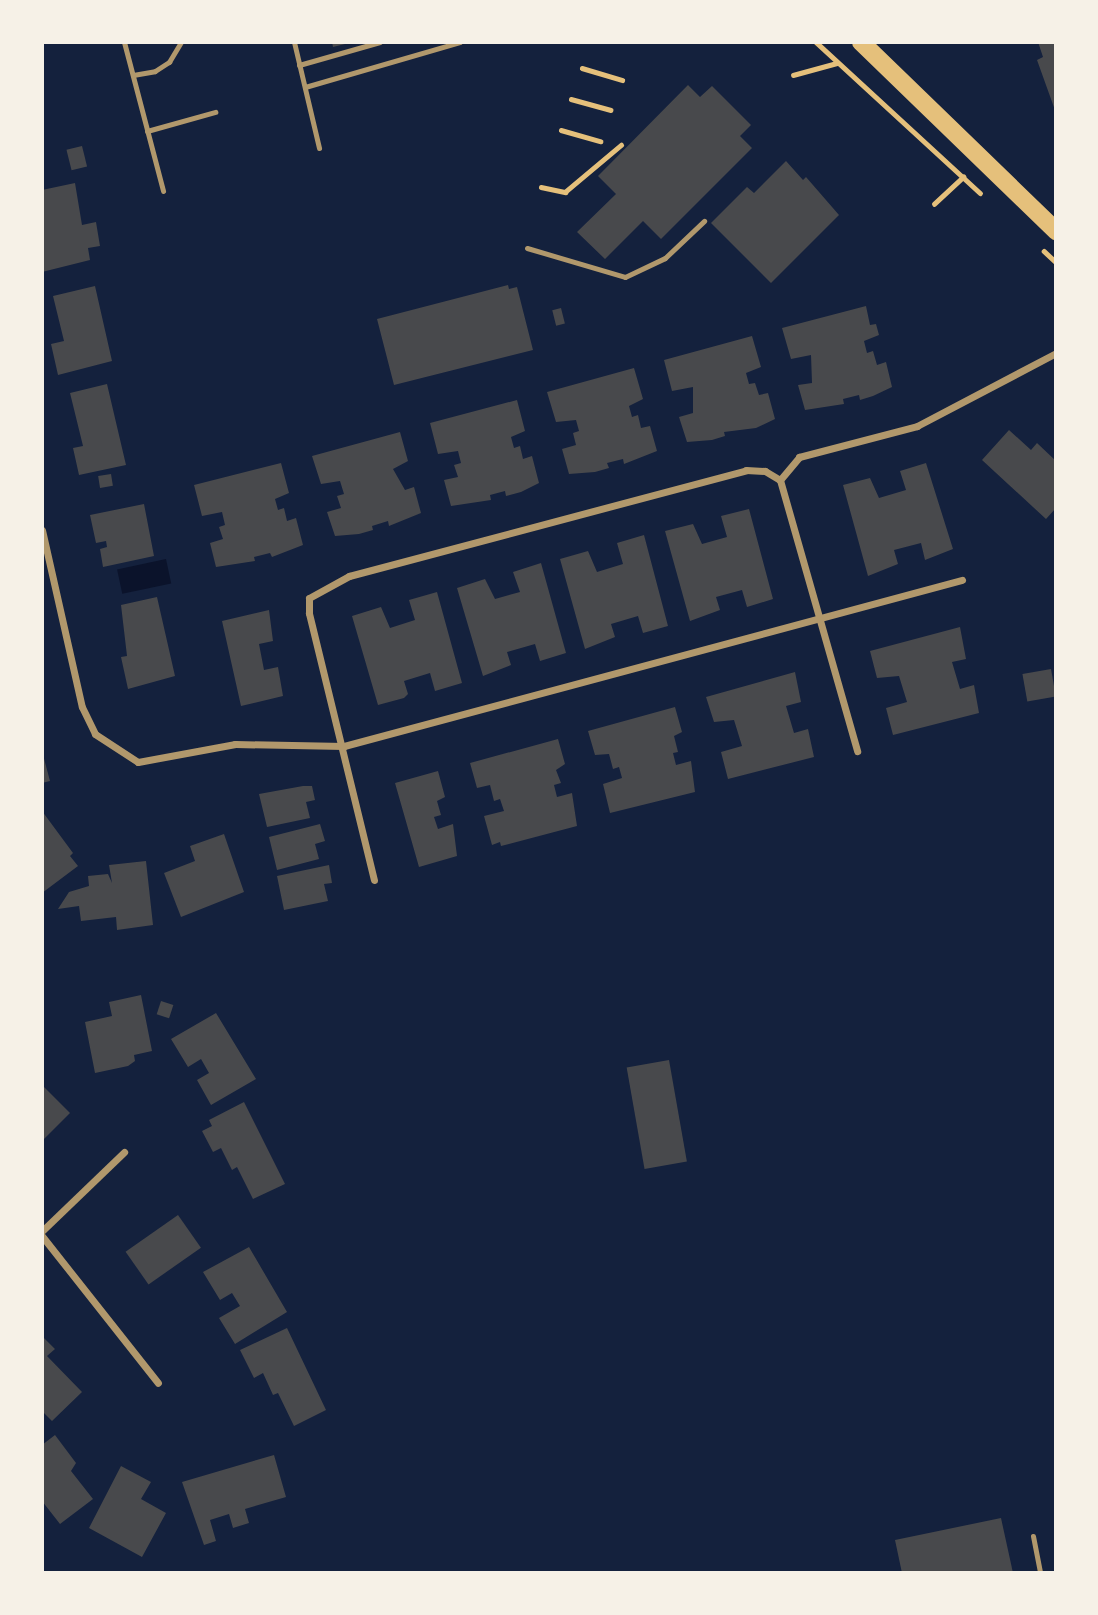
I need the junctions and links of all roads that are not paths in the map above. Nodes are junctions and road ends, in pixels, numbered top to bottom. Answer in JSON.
{"nodes":[{"id":1,"x":124,"y":42,"type":"edge"},
{"id":2,"x":181,"y":42,"type":"edge"},
{"id":3,"x":293,"y":42,"type":"edge"},
{"id":4,"x":380,"y":42,"type":"edge"},
{"id":5,"x":460,"y":42,"type":"edge"},
{"id":6,"x":850,"y":42,"type":"edge"},
{"id":7,"x":864,"y":45,"type":"edge"},
{"id":8,"x":299,"y":65,"type":"junction"},
{"id":9,"x":133,"y":75,"type":"junction"},
{"id":10,"x":305,"y":87,"type":"junction"},
{"id":11,"x":215,"y":112,"type":"dead end"},
{"id":12,"x":147,"y":131,"type":"junction"},
{"id":13,"x":319,"y":148,"type":"dead end"},
{"id":14,"x":163,"y":191,"type":"dead end"},
{"id":15,"x":704,"y":221,"type":"dead end"},
{"id":16,"x":1056,"y":231,"type":"edge"},
{"id":17,"x":527,"y":248,"type":"dead end"},
{"id":18,"x":1056,"y":353,"type":"edge"},
{"id":19,"x":780,"y":480,"type":"junction"},
{"id":20,"x":42,"y":530,"type":"edge"},
{"id":21,"x":962,"y":580,"type":"dead end"},
{"id":22,"x":820,"y":619,"type":"junction"},
{"id":23,"x":344,"y":746,"type":"junction"},
{"id":24,"x":856,"y":751,"type":"dead end"},
{"id":25,"x":374,"y":880,"type":"dead end"},
{"id":26,"x":124,"y":1152,"type":"dead end"},
{"id":27,"x":42,"y":1231,"type":"edge"},
{"id":28,"x":42,"y":1236,"type":"edge"},
{"id":29,"x":158,"y":1383,"type":"dead end"},
{"id":30,"x":1033,"y":1536,"type":"dead end"},
{"id":31,"x":1040,"y":1573,"type":"edge"}],
"edges":[{"from":1,"to":9,"type":"lane"},
{"from":2,"to":9,"type":"lane"},
{"from":3,"to":8,"type":"lane"},
{"from":4,"to":8,"type":"lane"},
{"from":5,"to":10,"type":"lane"},
{"from":6,"to":7,"type":"lane"},
{"from":7,"to":16,"type":"main road"},
{"from":8,"to":10,"type":"lane"},
{"from":9,"to":12,"type":"lane"},
{"from":10,"to":13,"type":"lane"},
{"from":11,"to":12,"type":"lane"},
{"from":12,"to":14,"type":"lane"},
{"from":15,"to":17,"type":"lane"},
{"from":18,"to":19,"type":"street"},
{"from":19,"to":22,"type":"street"},
{"from":19,"to":23,"type":"street"},
{"from":20,"to":23,"type":"street"},
{"from":21,"to":22,"type":"street"},
{"from":22,"to":23,"type":"street"},
{"from":22,"to":24,"type":"street"},
{"from":23,"to":25,"type":"street"},
{"from":26,"to":27,"type":"street"},
{"from":28,"to":29,"type":"street"},
{"from":30,"to":31,"type":"lane"}]}
